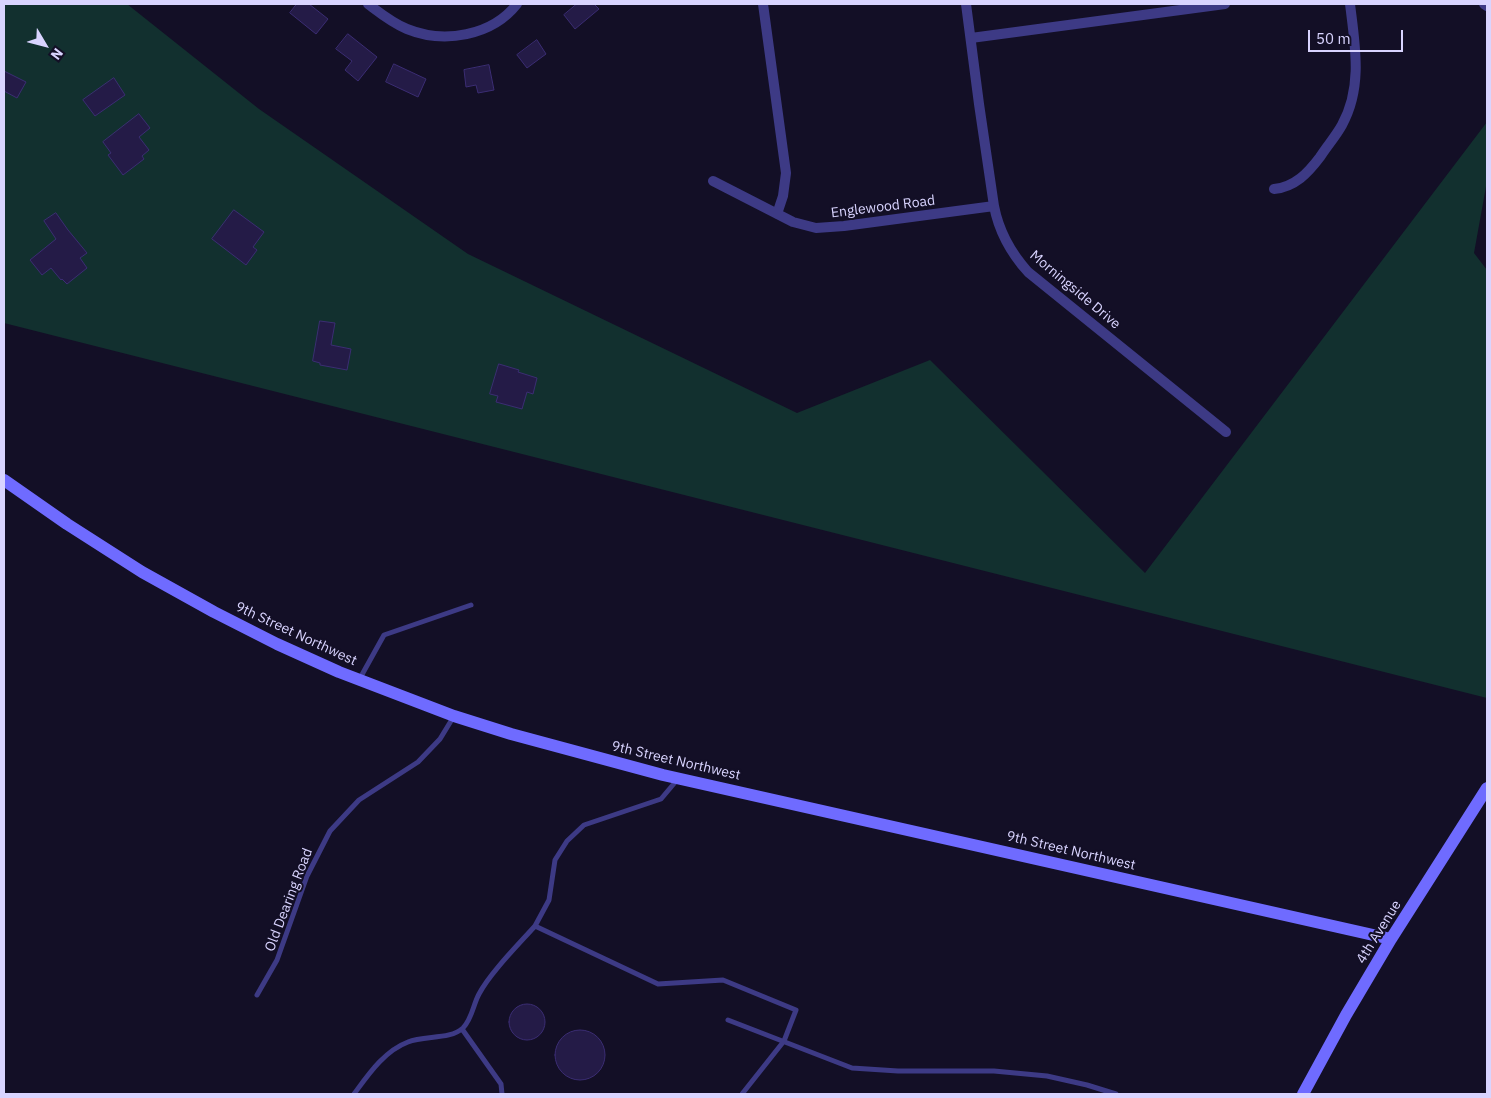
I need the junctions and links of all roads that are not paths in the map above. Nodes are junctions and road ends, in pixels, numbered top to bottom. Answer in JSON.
{"nodes":[{"id":1,"x":368,"y":4,"type":"edge"},
{"id":2,"x":517,"y":4,"type":"edge"},
{"id":3,"x":763,"y":4,"type":"edge"},
{"id":4,"x":966,"y":4,"type":"edge"},
{"id":5,"x":1225,"y":4,"type":"edge"},
{"id":6,"x":1350,"y":4,"type":"edge"},
{"id":7,"x":1484,"y":4,"type":"edge"},
{"id":8,"x":1487,"y":6,"type":"edge"},
{"id":9,"x":1171,"y":7,"type":"edge"},
{"id":10,"x":971,"y":38,"type":"junction"},
{"id":11,"x":713,"y":181,"type":"dead end"},
{"id":12,"x":1274,"y":190,"type":"dead end"},
{"id":13,"x":994,"y":206,"type":"junction"},
{"id":14,"x":777,"y":214,"type":"junction"},
{"id":15,"x":1226,"y":432,"type":"dead end"},
{"id":16,"x":4,"y":480,"type":"edge"},
{"id":17,"x":471,"y":605,"type":"dead end"},
{"id":18,"x":359,"y":680,"type":"junction"},
{"id":19,"x":454,"y":716,"type":"junction"},
{"id":20,"x":680,"y":778,"type":"junction"},
{"id":21,"x":1487,"y":788,"type":"edge"},
{"id":22,"x":535,"y":926,"type":"junction"},
{"id":23,"x":1391,"y":940,"type":"junction"},
{"id":24,"x":257,"y":995,"type":"dead end"},
{"id":25,"x":728,"y":1020,"type":"dead end"},
{"id":26,"x":462,"y":1029,"type":"junction"},
{"id":27,"x":784,"y":1041,"type":"junction"},
{"id":28,"x":354,"y":1094,"type":"edge"},
{"id":29,"x":502,"y":1094,"type":"edge"},
{"id":30,"x":742,"y":1094,"type":"edge"},
{"id":31,"x":1116,"y":1094,"type":"edge"},
{"id":32,"x":1303,"y":1094,"type":"edge"}],
"edges":[{"from":1,"to":2,"type":"street"},
{"from":3,"to":14,"type":"street"},
{"from":4,"to":10,"type":"street","name":"Morningside Drive"},
{"from":5,"to":9,"type":"street"},
{"from":6,"to":12,"type":"street"},
{"from":7,"to":8,"type":"street"},
{"from":9,"to":10,"type":"street"},
{"from":10,"to":13,"type":"street","name":"Morningside Drive"},
{"from":11,"to":14,"type":"street","name":"Englewood Road"},
{"from":13,"to":14,"type":"street","name":"Englewood Road"},
{"from":13,"to":15,"type":"street","name":"Morningside Drive"},
{"from":16,"to":18,"type":"street","name":"9th Street Northwest"},
{"from":17,"to":18,"type":"lane"},
{"from":18,"to":19,"type":"street","name":"9th Street Northwest"},
{"from":19,"to":20,"type":"street","name":"9th Street Northwest"},
{"from":19,"to":24,"type":"lane","name":"Old Dearing Road"},
{"from":20,"to":22,"type":"lane"},
{"from":20,"to":23,"type":"street","name":"9th Street Northwest"},
{"from":21,"to":23,"type":"street","name":"4th Avenue"},
{"from":22,"to":26,"type":"lane"},
{"from":22,"to":27,"type":"lane"},
{"from":23,"to":32,"type":"street","name":"4th Avenue"},
{"from":25,"to":27,"type":"lane"},
{"from":26,"to":28,"type":"lane"},
{"from":26,"to":29,"type":"lane"},
{"from":27,"to":30,"type":"lane"},
{"from":27,"to":31,"type":"lane"}]}
